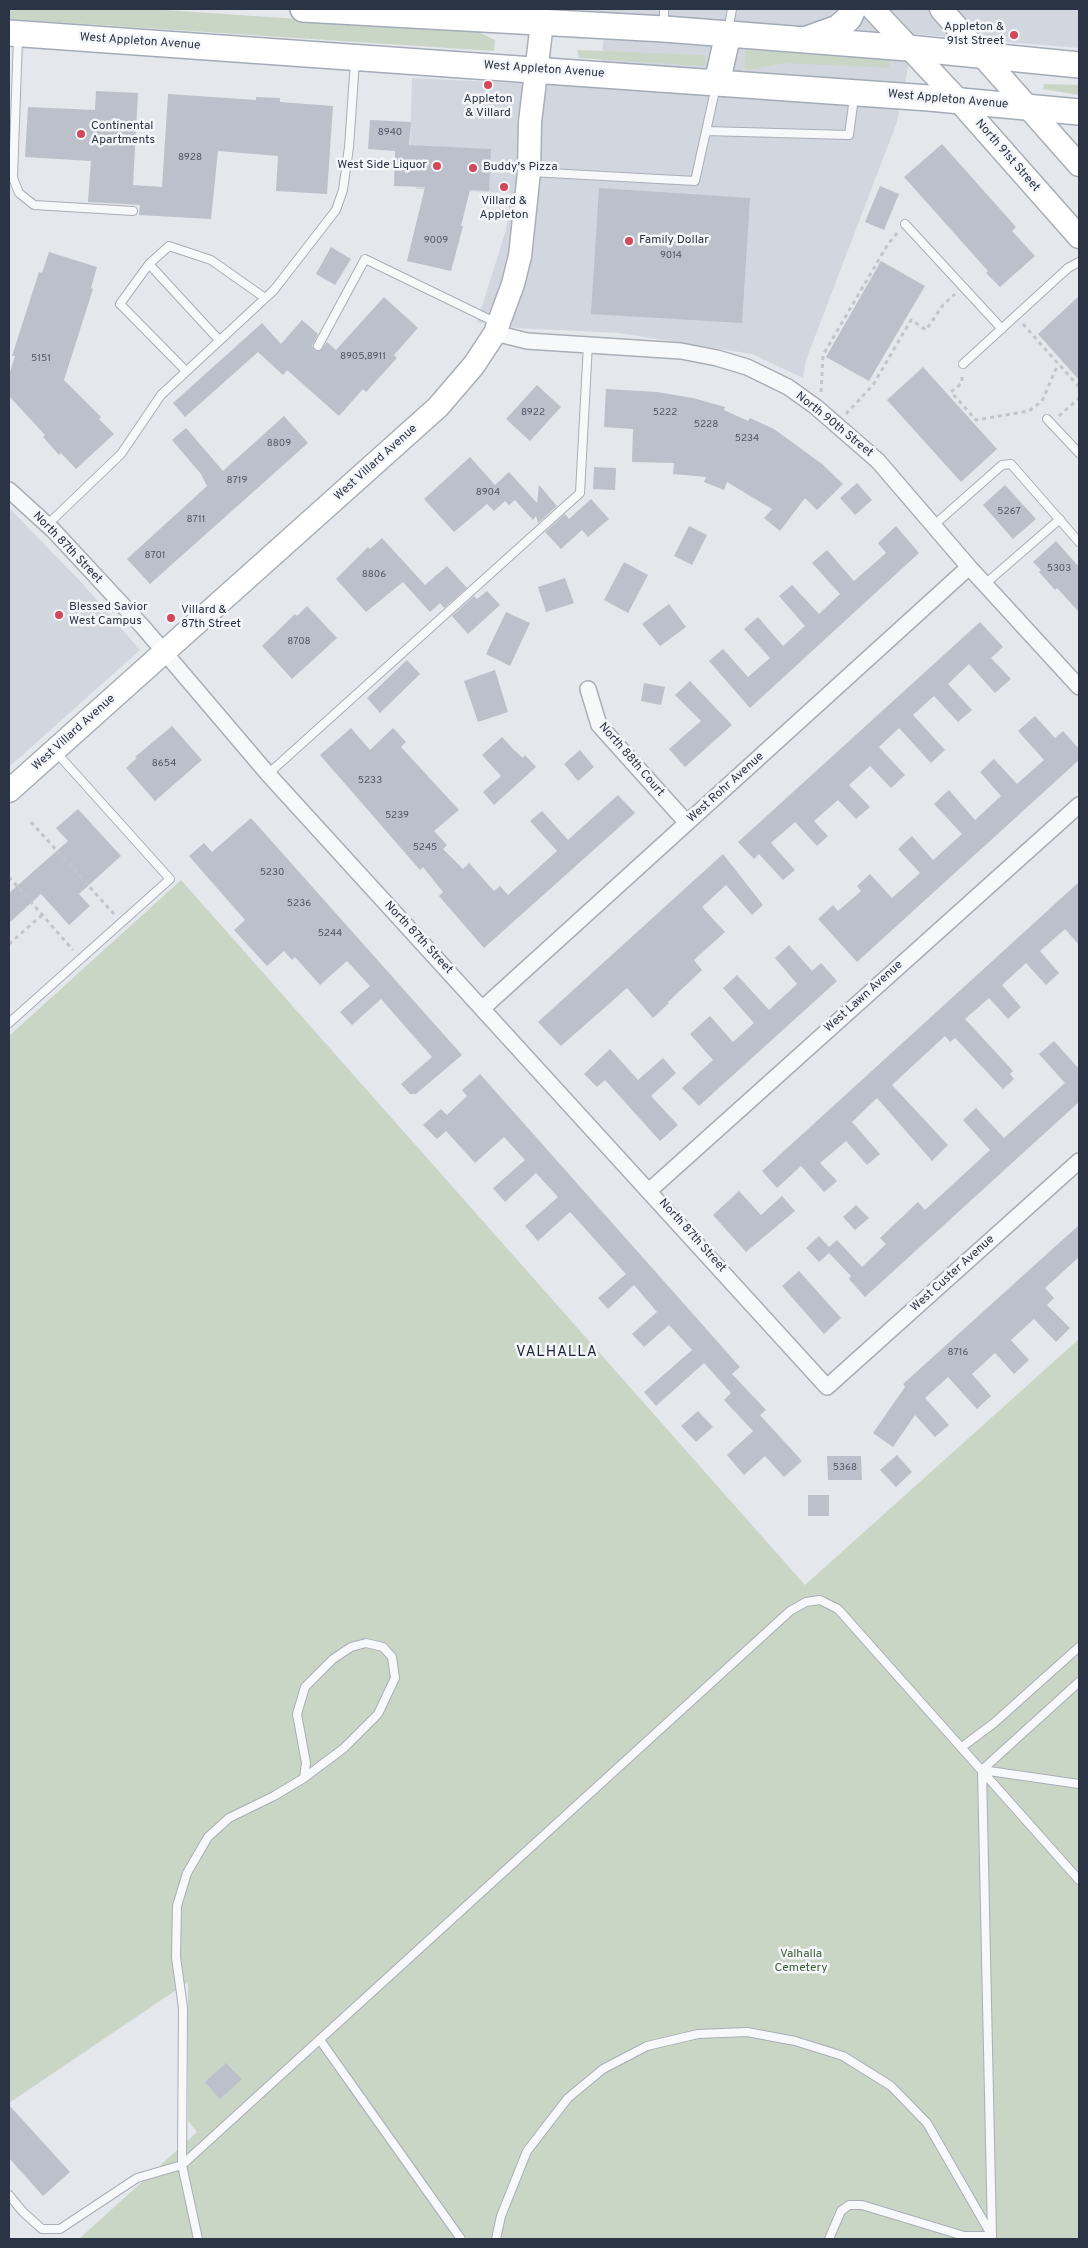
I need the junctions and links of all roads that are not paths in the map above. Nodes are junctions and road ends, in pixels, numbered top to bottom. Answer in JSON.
{"nodes":[{"id":1,"x":303,"y":9,"type":"edge"},
{"id":2,"x":732,"y":9,"type":"edge"},
{"id":3,"x":852,"y":9,"type":"edge"},
{"id":4,"x":873,"y":9,"type":"edge"},
{"id":5,"x":941,"y":9,"type":"edge"},
{"id":6,"x":664,"y":19,"type":"edge"},
{"id":7,"x":537,"y":20,"type":"junction"},
{"id":8,"x":13,"y":33,"type":"edge"},
{"id":9,"x":728,"y":34,"type":"junction"},
{"id":10,"x":802,"y":40,"type":"junction"},
{"id":11,"x":908,"y":48,"type":"junction"},
{"id":12,"x":982,"y":55,"type":"junction"},
{"id":13,"x":355,"y":57,"type":"junction"},
{"id":14,"x":1079,"y":65,"type":"edge"},
{"id":15,"x":536,"y":70,"type":"junction"},
{"id":16,"x":716,"y":82,"type":"junction"},
{"id":17,"x":855,"y":93,"type":"junction"},
{"id":18,"x":958,"y":100,"type":"junction"},
{"id":19,"x":1030,"y":108,"type":"junction"},
{"id":20,"x":1079,"y":112,"type":"edge"},
{"id":21,"x":706,"y":131,"type":"junction"},
{"id":22,"x":1079,"y":165,"type":"edge"},
{"id":23,"x":529,"y":172,"type":"junction"},
{"id":24,"x":133,"y":211,"type":"dead end"},
{"id":25,"x":905,"y":224,"type":"road end"},
{"id":26,"x":1079,"y":237,"type":"edge"},
{"id":27,"x":1079,"y":262,"type":"edge"},
{"id":28,"x":149,"y":264,"type":"junction"},
{"id":29,"x":265,"y":298,"type":"junction"},
{"id":30,"x":497,"y":328,"type":"junction"},
{"id":31,"x":1002,"y":329,"type":"junction"},
{"id":32,"x":219,"y":340,"type":"junction"},
{"id":33,"x":588,"y":344,"type":"junction"},
{"id":34,"x":318,"y":346,"type":"dead end"},
{"id":35,"x":963,"y":364,"type":"road end"},
{"id":36,"x":186,"y":371,"type":"junction"},
{"id":37,"x":1049,"y":421,"type":"road end"},
{"id":38,"x":1079,"y":453,"type":"edge"},
{"id":39,"x":9,"y":490,"type":"edge"},
{"id":40,"x":1060,"y":520,"type":"junction"},
{"id":41,"x":47,"y":525,"type":"junction"},
{"id":42,"x":933,"y":526,"type":"junction"},
{"id":43,"x":1079,"y":542,"type":"edge"},
{"id":44,"x":969,"y":566,"type":"junction"},
{"id":45,"x":985,"y":584,"type":"junction"},
{"id":46,"x":164,"y":652,"type":"junction"},
{"id":47,"x":1079,"y":687,"type":"edge"},
{"id":48,"x":588,"y":689,"type":"dead end"},
{"id":49,"x":55,"y":750,"type":"junction"},
{"id":50,"x":268,"y":774,"type":"junction"},
{"id":51,"x":9,"y":791,"type":"edge"},
{"id":52,"x":1079,"y":805,"type":"edge"},
{"id":53,"x":687,"y":824,"type":"junction"},
{"id":54,"x":483,"y":1008,"type":"junction"},
{"id":55,"x":9,"y":1023,"type":"edge"},
{"id":56,"x":1079,"y":1161,"type":"edge"},
{"id":57,"x":650,"y":1190,"type":"junction"},
{"id":58,"x":827,"y":1387,"type":"joint"},
{"id":59,"x":1079,"y":1647,"type":"edge"},
{"id":60,"x":1079,"y":1682,"type":"edge"},
{"id":61,"x":962,"y":1747,"type":"junction"},
{"id":62,"x":982,"y":1770,"type":"junction"},
{"id":63,"x":304,"y":1778,"type":"junction"},
{"id":64,"x":1079,"y":1784,"type":"edge"},
{"id":65,"x":1079,"y":1880,"type":"edge"},
{"id":66,"x":320,"y":2040,"type":"junction"},
{"id":67,"x":182,"y":2165,"type":"junction"},
{"id":68,"x":9,"y":2195,"type":"edge"},
{"id":69,"x":992,"y":2238,"type":"edge"},
{"id":70,"x":198,"y":2239,"type":"edge"},
{"id":71,"x":460,"y":2239,"type":"edge"},
{"id":72,"x":496,"y":2239,"type":"edge"},
{"id":73,"x":828,"y":2239,"type":"edge"}],
"edges":[{"from":1,"to":7,"type":"main road"},
{"from":2,"to":9,"type":"lane"},
{"from":3,"to":10,"type":"main road"},
{"from":4,"to":11,"type":"street","name":"North 91st Street"},
{"from":5,"to":12,"type":"street"},
{"from":6,"to":7,"type":"main road"},
{"from":6,"to":9,"type":"main road"},
{"from":7,"to":15,"type":"street","name":"West Villard Avenue"},
{"from":8,"to":13,"type":"main road","name":"West Appleton Avenue"},
{"from":8,"to":24,"type":"lane"},
{"from":9,"to":10,"type":"main road"},
{"from":9,"to":16,"type":"main road"},
{"from":10,"to":11,"type":"main road"},
{"from":11,"to":12,"type":"main road"},
{"from":11,"to":18,"type":"street","name":"North 91st Street"},
{"from":12,"to":14,"type":"main road"},
{"from":12,"to":19,"type":"street"},
{"from":13,"to":15,"type":"main road","name":"West Appleton Avenue"},
{"from":13,"to":29,"type":"lane"},
{"from":15,"to":16,"type":"main road","name":"West Appleton Avenue"},
{"from":15,"to":23,"type":"street","name":"West Villard Avenue"},
{"from":16,"to":17,"type":"main road","name":"West Appleton Avenue"},
{"from":16,"to":21,"type":"lane"},
{"from":17,"to":18,"type":"main road","name":"West Appleton Avenue"},
{"from":17,"to":21,"type":"lane"},
{"from":18,"to":19,"type":"main road","name":"West Appleton Avenue"},
{"from":18,"to":26,"type":"street","name":"North 91st Street"},
{"from":19,"to":20,"type":"main road","name":"West Appleton Avenue"},
{"from":19,"to":22,"type":"street"},
{"from":21,"to":23,"type":"lane"},
{"from":23,"to":30,"type":"street","name":"West Villard Avenue"},
{"from":25,"to":31,"type":"lane"},
{"from":27,"to":31,"type":"lane"},
{"from":28,"to":29,"type":"lane"},
{"from":28,"to":32,"type":"lane"},
{"from":28,"to":36,"type":"lane"},
{"from":29,"to":32,"type":"lane"},
{"from":30,"to":33,"type":"street","name":"North 90th Street"},
{"from":30,"to":34,"type":"lane"},
{"from":30,"to":46,"type":"street","name":"West Villard Avenue"},
{"from":31,"to":35,"type":"lane"},
{"from":32,"to":36,"type":"lane"},
{"from":33,"to":42,"type":"street","name":"North 90th Street"},
{"from":33,"to":50,"type":"lane"},
{"from":36,"to":41,"type":"lane"},
{"from":37,"to":38,"type":"lane"},
{"from":39,"to":41,"type":"street","name":"North 87th Street"},
{"from":40,"to":42,"type":"lane"},
{"from":40,"to":43,"type":"lane"},
{"from":40,"to":45,"type":"lane"},
{"from":41,"to":46,"type":"street","name":"North 87th Street"},
{"from":42,"to":44,"type":"street","name":"North 90th Street"},
{"from":44,"to":45,"type":"street","name":"North 90th Street"},
{"from":44,"to":53,"type":"street","name":"West Rohr Avenue"},
{"from":45,"to":47,"type":"street","name":"North 90th Street"},
{"from":46,"to":49,"type":"street","name":"West Villard Avenue"},
{"from":46,"to":50,"type":"street","name":"North 87th Street"},
{"from":48,"to":53,"type":"street","name":"North 88th Court"},
{"from":49,"to":51,"type":"street","name":"West Villard Avenue"},
{"from":49,"to":55,"type":"lane"},
{"from":50,"to":54,"type":"street","name":"North 87th Street"},
{"from":52,"to":57,"type":"street","name":"West Lawn Avenue"},
{"from":53,"to":54,"type":"street","name":"West Rohr Avenue"},
{"from":54,"to":57,"type":"street","name":"North 87th Street"},
{"from":56,"to":58,"type":"street","name":"West Custer Avenue"},
{"from":57,"to":58,"type":"street","name":"North 87th Street"},
{"from":59,"to":61,"type":"lane"},
{"from":60,"to":62,"type":"lane"},
{"from":61,"to":62,"type":"lane"},
{"from":61,"to":66,"type":"lane"},
{"from":62,"to":64,"type":"lane"},
{"from":62,"to":65,"type":"lane"},
{"from":62,"to":69,"type":"lane"},
{"from":63,"to":63,"type":"lane"},
{"from":63,"to":67,"type":"lane"},
{"from":66,"to":67,"type":"lane"},
{"from":66,"to":71,"type":"lane"},
{"from":67,"to":68,"type":"lane"},
{"from":67,"to":70,"type":"lane"},
{"from":69,"to":72,"type":"lane"},
{"from":69,"to":73,"type":"lane"}]}
